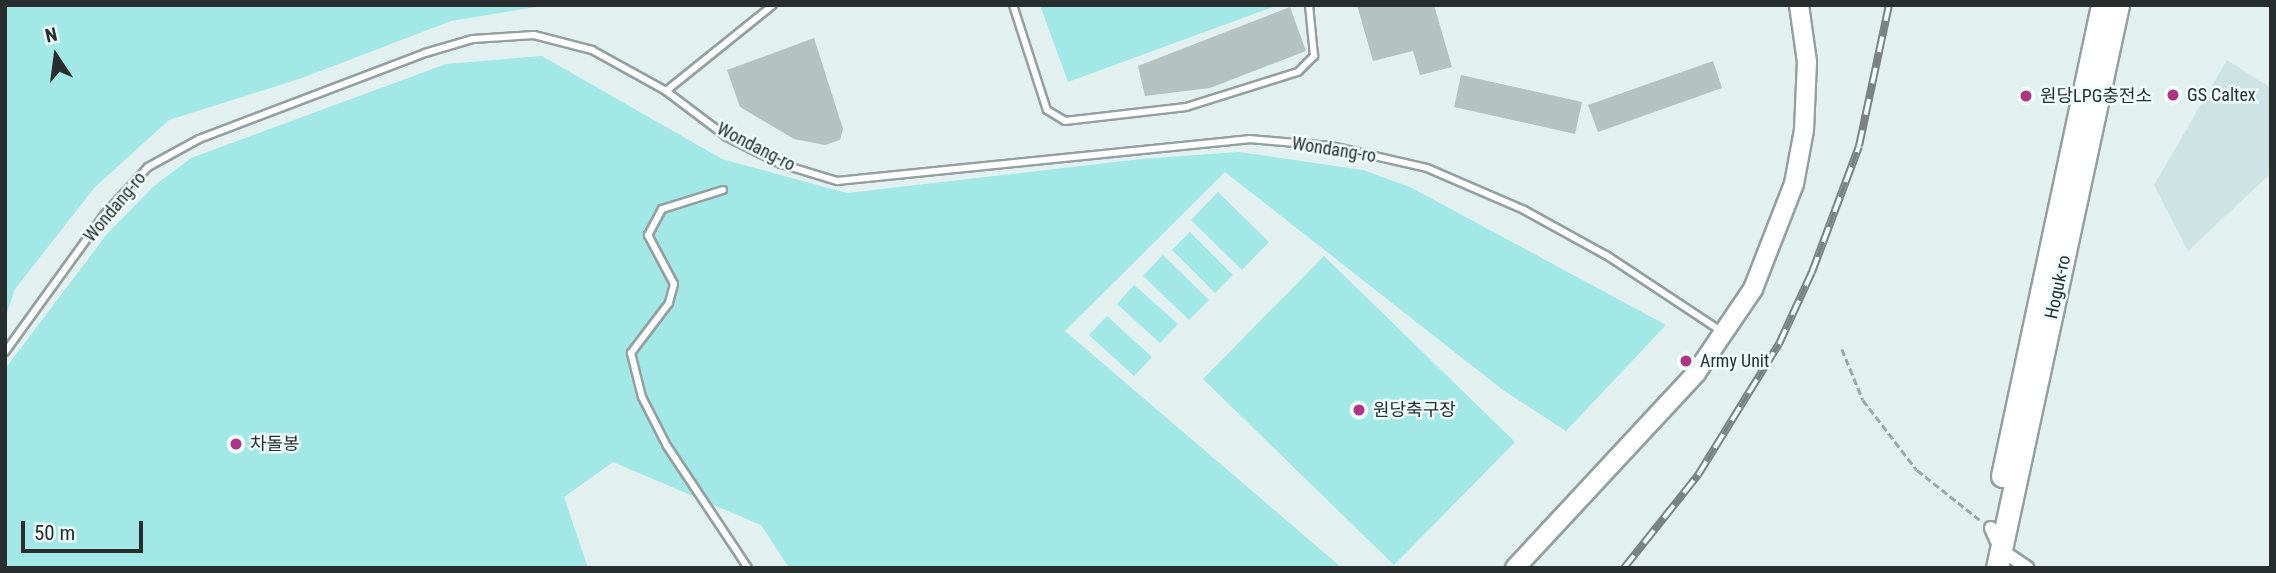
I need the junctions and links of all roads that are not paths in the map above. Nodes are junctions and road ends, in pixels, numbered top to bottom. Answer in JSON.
{"nodes":[{"id":1,"x":773,"y":5,"type":"edge"},
{"id":2,"x":1013,"y":5,"type":"edge"},
{"id":3,"x":1309,"y":5,"type":"edge"},
{"id":4,"x":1799,"y":5,"type":"edge"},
{"id":5,"x":2102,"y":5,"type":"edge"},
{"id":6,"x":2118,"y":5,"type":"edge"},
{"id":7,"x":666,"y":91,"type":"junction"},
{"id":8,"x":723,"y":190,"type":"dead end"},
{"id":9,"x":1723,"y":332,"type":"junction"},
{"id":10,"x":5,"y":352,"type":"edge"},
{"id":11,"x":1991,"y":528,"type":"junction"},
{"id":12,"x":1999,"y":559,"type":"edge"},
{"id":13,"x":748,"y":568,"type":"edge"},
{"id":14,"x":1515,"y":568,"type":"edge"},
{"id":15,"x":1982,"y":568,"type":"edge"},
{"id":16,"x":2028,"y":568,"type":"edge"}],
"edges":[{"from":1,"to":7,"type":"lane"},
{"from":2,"to":3,"type":"lane"},
{"from":4,"to":9,"type":"main road"},
{"from":5,"to":11,"type":"main road","name":"Hoguk-ro"},
{"from":6,"to":12,"type":"main road","name":"Hoguk-ro"},
{"from":7,"to":9,"type":"lane","name":"Wondang-ro"},
{"from":7,"to":10,"type":"lane","name":"Wondang-ro"},
{"from":8,"to":13,"type":"lane"},
{"from":9,"to":14,"type":"main road"},
{"from":11,"to":12,"type":"street"},
{"from":11,"to":15,"type":"main road","name":"Hoguk-ro"},
{"from":12,"to":16,"type":"street"}]}
